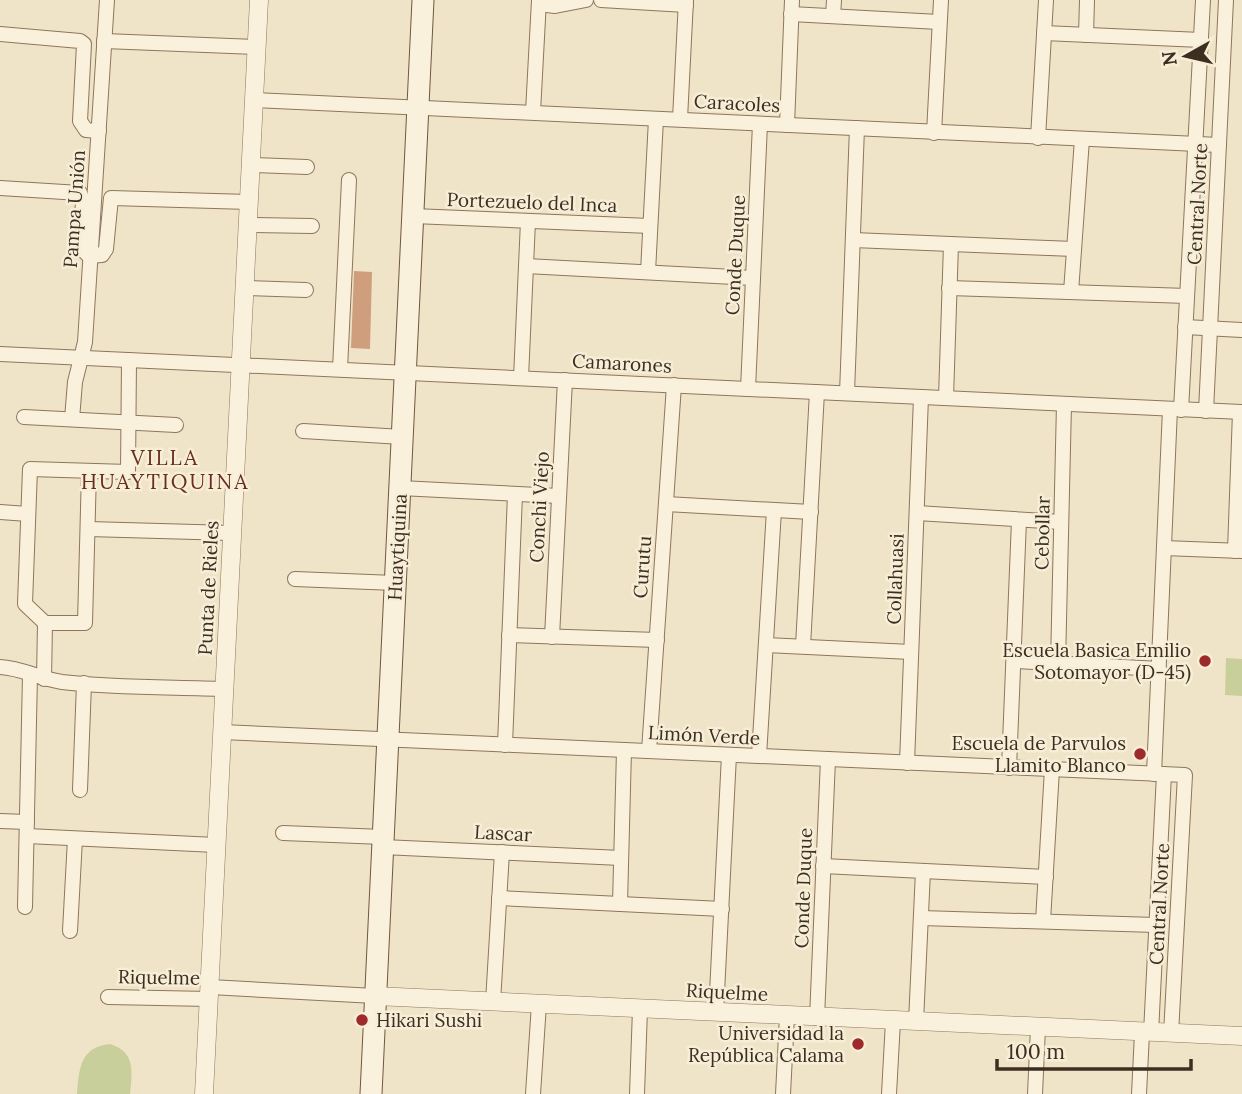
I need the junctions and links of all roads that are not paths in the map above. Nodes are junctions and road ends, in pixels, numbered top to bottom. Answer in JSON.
{"nodes":[{"id":1,"x":107,"y":0,"type":"edge"},
{"id":2,"x":259,"y":0,"type":"edge"},
{"id":3,"x":423,"y":0,"type":"edge"},
{"id":4,"x":586,"y":0,"type":"edge"},
{"id":5,"x":601,"y":0,"type":"edge"},
{"id":6,"x":834,"y":0,"type":"edge"},
{"id":7,"x":940,"y":0,"type":"edge"},
{"id":8,"x":1046,"y":0,"type":"edge"},
{"id":9,"x":1087,"y":0,"type":"edge"},
{"id":10,"x":1203,"y":0,"type":"edge"},
{"id":11,"x":1226,"y":0,"type":"edge"},
{"id":12,"x":539,"y":2,"type":"edge"},
{"id":13,"x":686,"y":2,"type":"edge"},
{"id":14,"x":791,"y":7,"type":"edge"},
{"id":15,"x":833,"y":16,"type":"junction"},
{"id":16,"x":939,"y":22,"type":"junction"},
{"id":17,"x":1044,"y":33,"type":"junction"},
{"id":18,"x":0,"y":34,"type":"edge"},
{"id":19,"x":1086,"y":35,"type":"junction"},
{"id":20,"x":1201,"y":40,"type":"junction"},
{"id":21,"x":104,"y":41,"type":"junction"},
{"id":22,"x":256,"y":47,"type":"junction"},
{"id":23,"x":254,"y":100,"type":"junction"},
{"id":24,"x":418,"y":107,"type":"junction"},
{"id":25,"x":533,"y":113,"type":"junction"},
{"id":26,"x":656,"y":119,"type":"junction"},
{"id":27,"x":680,"y":119,"type":"junction"},
{"id":28,"x":760,"y":124,"type":"junction"},
{"id":29,"x":787,"y":125,"type":"junction"},
{"id":30,"x":857,"y":128,"type":"junction"},
{"id":31,"x":99,"y":131,"type":"junction"},
{"id":32,"x":934,"y":133,"type":"junction"},
{"id":33,"x":1038,"y":138,"type":"junction"},
{"id":34,"x":1082,"y":139,"type":"junction"},
{"id":35,"x":1195,"y":144,"type":"junction"},
{"id":36,"x":1219,"y":145,"type":"junction"},
{"id":37,"x":251,"y":165,"type":"junction"},
{"id":38,"x":307,"y":167,"type":"dead end"},
{"id":39,"x":349,"y":180,"type":"dead end"},
{"id":40,"x":0,"y":188,"type":"edge"},
{"id":41,"x":249,"y":202,"type":"junction"},
{"id":42,"x":413,"y":216,"type":"junction"},
{"id":43,"x":528,"y":221,"type":"junction"},
{"id":44,"x":248,"y":225,"type":"junction"},
{"id":45,"x":312,"y":226,"type":"dead end"},
{"id":46,"x":650,"y":226,"type":"junction"},
{"id":47,"x":853,"y":240,"type":"junction"},
{"id":48,"x":951,"y":244,"type":"junction"},
{"id":49,"x":1074,"y":249,"type":"junction"},
{"id":50,"x":89,"y":256,"type":"junction"},
{"id":51,"x":526,"y":266,"type":"junction"},
{"id":52,"x":648,"y":272,"type":"junction"},
{"id":53,"x":753,"y":278,"type":"junction"},
{"id":54,"x":245,"y":288,"type":"junction"},
{"id":55,"x":949,"y":288,"type":"junction"},
{"id":56,"x":306,"y":290,"type":"dead end"},
{"id":57,"x":1071,"y":292,"type":"junction"},
{"id":58,"x":1187,"y":296,"type":"junction"},
{"id":59,"x":1185,"y":327,"type":"junction"},
{"id":60,"x":1210,"y":328,"type":"junction"},
{"id":61,"x":1242,"y":330,"type":"edge"},
{"id":62,"x":0,"y":354,"type":"edge"},
{"id":63,"x":81,"y":358,"type":"junction"},
{"id":64,"x":129,"y":360,"type":"junction"},
{"id":65,"x":239,"y":365,"type":"junction"},
{"id":66,"x":340,"y":369,"type":"junction"},
{"id":67,"x":405,"y":372,"type":"junction"},
{"id":68,"x":521,"y":378,"type":"junction"},
{"id":69,"x":565,"y":380,"type":"junction"},
{"id":70,"x":674,"y":385,"type":"junction"},
{"id":71,"x":748,"y":389,"type":"junction"},
{"id":72,"x":817,"y":392,"type":"junction"},
{"id":73,"x":847,"y":393,"type":"junction"},
{"id":74,"x":921,"y":397,"type":"junction"},
{"id":75,"x":946,"y":398,"type":"junction"},
{"id":76,"x":1064,"y":404,"type":"junction"},
{"id":77,"x":1175,"y":409,"type":"junction"},
{"id":78,"x":1206,"y":411,"type":"junction"},
{"id":79,"x":1241,"y":412,"type":"edge"},
{"id":80,"x":24,"y":417,"type":"dead end"},
{"id":81,"x":72,"y":419,"type":"junction"},
{"id":82,"x":129,"y":423,"type":"junction"},
{"id":83,"x":176,"y":425,"type":"dead end"},
{"id":84,"x":303,"y":431,"type":"dead end"},
{"id":85,"x":402,"y":437,"type":"junction"},
{"id":86,"x":89,"y":471,"type":"junction"},
{"id":87,"x":400,"y":488,"type":"junction"},
{"id":88,"x":515,"y":494,"type":"junction"},
{"id":89,"x":559,"y":496,"type":"junction"},
{"id":90,"x":1239,"y":502,"type":"edge"},
{"id":91,"x":666,"y":504,"type":"junction"},
{"id":92,"x":774,"y":510,"type":"junction"},
{"id":93,"x":0,"y":512,"type":"edge"},
{"id":94,"x":811,"y":512,"type":"junction"},
{"id":95,"x":917,"y":513,"type":"junction"},
{"id":96,"x":28,"y":514,"type":"junction"},
{"id":97,"x":1019,"y":520,"type":"junction"},
{"id":98,"x":1061,"y":522,"type":"junction"},
{"id":99,"x":88,"y":529,"type":"junction"},
{"id":100,"x":231,"y":534,"type":"junction"},
{"id":101,"x":1164,"y":548,"type":"junction"},
{"id":102,"x":1239,"y":551,"type":"edge"},
{"id":103,"x":295,"y":579,"type":"dead end"},
{"id":104,"x":395,"y":583,"type":"junction"},
{"id":105,"x":45,"y":623,"type":"junction"},
{"id":106,"x":509,"y":635,"type":"junction"},
{"id":107,"x":552,"y":637,"type":"junction"},
{"id":108,"x":657,"y":640,"type":"junction"},
{"id":109,"x":766,"y":645,"type":"junction"},
{"id":110,"x":803,"y":646,"type":"junction"},
{"id":111,"x":911,"y":652,"type":"junction"},
{"id":112,"x":1014,"y":661,"type":"junction"},
{"id":113,"x":1058,"y":664,"type":"junction"},
{"id":114,"x":0,"y":667,"type":"edge"},
{"id":115,"x":1159,"y":668,"type":"junction"},
{"id":116,"x":37,"y":677,"type":"junction"},
{"id":117,"x":84,"y":683,"type":"junction"},
{"id":118,"x":224,"y":689,"type":"junction"},
{"id":119,"x":222,"y":732,"type":"junction"},
{"id":120,"x":388,"y":740,"type":"junction"},
{"id":121,"x":505,"y":745,"type":"junction"},
{"id":122,"x":624,"y":750,"type":"junction"},
{"id":123,"x":649,"y":751,"type":"junction"},
{"id":124,"x":729,"y":755,"type":"junction"},
{"id":125,"x":759,"y":756,"type":"junction"},
{"id":126,"x":828,"y":759,"type":"junction"},
{"id":127,"x":907,"y":763,"type":"junction"},
{"id":128,"x":1009,"y":768,"type":"junction"},
{"id":129,"x":1052,"y":769,"type":"junction"},
{"id":130,"x":1159,"y":774,"type":"junction"},
{"id":131,"x":1185,"y":775,"type":"joint"},
{"id":132,"x":80,"y":790,"type":"dead end"},
{"id":133,"x":0,"y":821,"type":"edge"},
{"id":134,"x":27,"y":829,"type":"junction"},
{"id":135,"x":283,"y":833,"type":"dead end"},
{"id":136,"x":75,"y":839,"type":"junction"},
{"id":137,"x":383,"y":842,"type":"junction"},
{"id":138,"x":216,"y":845,"type":"junction"},
{"id":139,"x":502,"y":852,"type":"junction"},
{"id":140,"x":621,"y":858,"type":"junction"},
{"id":141,"x":823,"y":866,"type":"junction"},
{"id":142,"x":923,"y":871,"type":"junction"},
{"id":143,"x":1046,"y":877,"type":"junction"},
{"id":144,"x":499,"y":898,"type":"junction"},
{"id":145,"x":620,"y":904,"type":"junction"},
{"id":146,"x":24,"y":907,"type":"dead end"},
{"id":147,"x":722,"y":909,"type":"junction"},
{"id":148,"x":921,"y":918,"type":"junction"},
{"id":149,"x":1043,"y":922,"type":"junction"},
{"id":150,"x":1156,"y":925,"type":"junction"},
{"id":151,"x":70,"y":931,"type":"dead end"},
{"id":152,"x":210,"y":993,"type":"junction"},
{"id":153,"x":375,"y":996,"type":"junction"},
{"id":154,"x":108,"y":998,"type":"dead end"},
{"id":155,"x":493,"y":1002,"type":"junction"},
{"id":156,"x":539,"y":1004,"type":"junction"},
{"id":157,"x":640,"y":1009,"type":"junction"},
{"id":158,"x":716,"y":1013,"type":"junction"},
{"id":159,"x":787,"y":1016,"type":"junction"},
{"id":160,"x":817,"y":1018,"type":"junction"},
{"id":161,"x":893,"y":1021,"type":"junction"},
{"id":162,"x":916,"y":1022,"type":"junction"},
{"id":163,"x":1038,"y":1028,"type":"junction"},
{"id":164,"x":1146,"y":1033,"type":"junction"},
{"id":165,"x":1171,"y":1034,"type":"junction"},
{"id":166,"x":1242,"y":1036,"type":"edge"},
{"id":167,"x":204,"y":1094,"type":"edge"},
{"id":168,"x":371,"y":1094,"type":"edge"},
{"id":169,"x":533,"y":1094,"type":"edge"},
{"id":170,"x":637,"y":1094,"type":"edge"},
{"id":171,"x":783,"y":1094,"type":"edge"},
{"id":172,"x":889,"y":1094,"type":"edge"},
{"id":173,"x":1035,"y":1094,"type":"edge"},
{"id":174,"x":1139,"y":1094,"type":"edge"}],
"edges":[{"from":1,"to":21,"type":"street","name":"Pampa Unión"},
{"from":2,"to":22,"type":"street","name":"Punta de Rieles"},
{"from":3,"to":24,"type":"main road","name":"Huaytiquina"},
{"from":4,"to":12,"type":"street"},
{"from":5,"to":13,"type":"street"},
{"from":6,"to":15,"type":"street"},
{"from":7,"to":16,"type":"street"},
{"from":8,"to":17,"type":"street"},
{"from":9,"to":19,"type":"street"},
{"from":10,"to":20,"type":"street","name":"Central Norte"},
{"from":11,"to":36,"type":"street","name":"Central Norte"},
{"from":12,"to":25,"type":"street"},
{"from":13,"to":27,"type":"street"},
{"from":14,"to":15,"type":"street"},
{"from":14,"to":29,"type":"street"},
{"from":15,"to":16,"type":"street"},
{"from":16,"to":32,"type":"street"},
{"from":17,"to":19,"type":"street"},
{"from":17,"to":33,"type":"street"},
{"from":18,"to":31,"type":"street"},
{"from":19,"to":20,"type":"street"},
{"from":20,"to":35,"type":"street","name":"Central Norte"},
{"from":21,"to":22,"type":"street"},
{"from":21,"to":31,"type":"street","name":"Pampa Unión"},
{"from":22,"to":23,"type":"street","name":"Punta de Rieles"},
{"from":23,"to":24,"type":"street","name":"Caracoles"},
{"from":23,"to":37,"type":"street","name":"Punta de Rieles"},
{"from":24,"to":25,"type":"street","name":"Caracoles"},
{"from":24,"to":42,"type":"main road","name":"Huaytiquina"},
{"from":25,"to":26,"type":"street","name":"Caracoles"},
{"from":26,"to":27,"type":"street","name":"Caracoles"},
{"from":26,"to":46,"type":"street"},
{"from":27,"to":28,"type":"street","name":"Caracoles"},
{"from":28,"to":29,"type":"street","name":"Caracoles"},
{"from":28,"to":53,"type":"street","name":"Conde Duque"},
{"from":29,"to":30,"type":"street","name":"Caracoles"},
{"from":30,"to":32,"type":"street","name":"Caracoles"},
{"from":30,"to":47,"type":"street"},
{"from":31,"to":50,"type":"street","name":"Pampa Unión"},
{"from":32,"to":33,"type":"street","name":"Caracoles"},
{"from":33,"to":34,"type":"street","name":"Caracoles"},
{"from":34,"to":35,"type":"street","name":"Caracoles"},
{"from":34,"to":49,"type":"street"},
{"from":35,"to":36,"type":"street","name":"Caracoles"},
{"from":35,"to":58,"type":"street","name":"Central Norte"},
{"from":36,"to":60,"type":"street","name":"Central Norte"},
{"from":37,"to":38,"type":"street"},
{"from":37,"to":41,"type":"street","name":"Punta de Rieles"},
{"from":39,"to":66,"type":"street"},
{"from":40,"to":50,"type":"street"},
{"from":41,"to":44,"type":"street","name":"Punta de Rieles"},
{"from":41,"to":50,"type":"street"},
{"from":42,"to":43,"type":"street","name":"Portezuelo del Inca"},
{"from":42,"to":67,"type":"main road","name":"Huaytiquina"},
{"from":43,"to":46,"type":"street","name":"Portezuelo del Inca"},
{"from":43,"to":51,"type":"street"},
{"from":44,"to":45,"type":"street"},
{"from":44,"to":54,"type":"street","name":"Punta de Rieles"},
{"from":46,"to":52,"type":"street"},
{"from":47,"to":48,"type":"street"},
{"from":47,"to":73,"type":"street"},
{"from":48,"to":49,"type":"street"},
{"from":48,"to":55,"type":"street"},
{"from":49,"to":57,"type":"street"},
{"from":50,"to":63,"type":"street","name":"Pampa Unión"},
{"from":51,"to":52,"type":"street"},
{"from":51,"to":68,"type":"street"},
{"from":52,"to":53,"type":"street"},
{"from":53,"to":71,"type":"street","name":"Conde Duque"},
{"from":54,"to":56,"type":"street"},
{"from":54,"to":65,"type":"street","name":"Punta de Rieles"},
{"from":55,"to":57,"type":"street"},
{"from":55,"to":75,"type":"street"},
{"from":57,"to":58,"type":"street"},
{"from":58,"to":59,"type":"street","name":"Central Norte"},
{"from":59,"to":60,"type":"street"},
{"from":59,"to":77,"type":"street","name":"Central Norte"},
{"from":60,"to":61,"type":"street"},
{"from":60,"to":78,"type":"street","name":"Central Norte"},
{"from":62,"to":63,"type":"street","name":"Camarones"},
{"from":63,"to":64,"type":"street","name":"Camarones"},
{"from":63,"to":81,"type":"street","name":"Pampa Unión"},
{"from":64,"to":65,"type":"street","name":"Camarones"},
{"from":64,"to":82,"type":"street"},
{"from":65,"to":66,"type":"street","name":"Camarones"},
{"from":65,"to":100,"type":"street","name":"Punta de Rieles"},
{"from":66,"to":67,"type":"street","name":"Camarones"},
{"from":67,"to":68,"type":"street","name":"Camarones"},
{"from":67,"to":85,"type":"main road","name":"Huaytiquina"},
{"from":68,"to":69,"type":"street","name":"Camarones"},
{"from":69,"to":70,"type":"street","name":"Camarones"},
{"from":69,"to":89,"type":"street","name":"Conchi Viejo"},
{"from":70,"to":71,"type":"street","name":"Camarones"},
{"from":70,"to":91,"type":"street","name":"Curutu"},
{"from":71,"to":72,"type":"street","name":"Camarones"},
{"from":72,"to":73,"type":"street","name":"Camarones"},
{"from":72,"to":94,"type":"street"},
{"from":73,"to":74,"type":"street","name":"Camarones"},
{"from":74,"to":75,"type":"street","name":"Camarones"},
{"from":74,"to":95,"type":"street","name":"Collahuasi"},
{"from":75,"to":76,"type":"street","name":"Camarones"},
{"from":76,"to":77,"type":"street","name":"Camarones"},
{"from":76,"to":98,"type":"street","name":"Cebollar"},
{"from":77,"to":78,"type":"street","name":"Camarones"},
{"from":77,"to":101,"type":"street","name":"Central Norte"},
{"from":78,"to":79,"type":"street","name":"Camarones"},
{"from":79,"to":90,"type":"street"},
{"from":80,"to":81,"type":"street"},
{"from":81,"to":82,"type":"street"},
{"from":82,"to":83,"type":"street"},
{"from":82,"to":86,"type":"street"},
{"from":84,"to":85,"type":"street"},
{"from":85,"to":87,"type":"main road","name":"Huaytiquina"},
{"from":86,"to":96,"type":"street"},
{"from":86,"to":99,"type":"street"},
{"from":87,"to":88,"type":"street"},
{"from":87,"to":104,"type":"main road","name":"Huaytiquina"},
{"from":88,"to":89,"type":"street"},
{"from":88,"to":106,"type":"street","name":"Conchi Viejo"},
{"from":89,"to":107,"type":"street","name":"Conchi Viejo"},
{"from":90,"to":102,"type":"street"},
{"from":91,"to":92,"type":"street"},
{"from":91,"to":108,"type":"street","name":"Curutu"},
{"from":92,"to":94,"type":"street"},
{"from":92,"to":109,"type":"street"},
{"from":93,"to":96,"type":"street"},
{"from":94,"to":110,"type":"street"},
{"from":95,"to":97,"type":"street"},
{"from":95,"to":111,"type":"street","name":"Collahuasi"},
{"from":96,"to":105,"type":"street"},
{"from":97,"to":98,"type":"street"},
{"from":97,"to":112,"type":"street","name":"Cebollar"},
{"from":98,"to":113,"type":"street","name":"Cebollar"},
{"from":99,"to":100,"type":"street"},
{"from":99,"to":105,"type":"street"},
{"from":100,"to":118,"type":"street","name":"Punta de Rieles"},
{"from":101,"to":102,"type":"street"},
{"from":101,"to":115,"type":"street","name":"Central Norte"},
{"from":103,"to":104,"type":"street"},
{"from":104,"to":120,"type":"main road","name":"Huaytiquina"},
{"from":105,"to":116,"type":"street"},
{"from":106,"to":107,"type":"street"},
{"from":106,"to":121,"type":"street","name":"Conchi Viejo"},
{"from":107,"to":108,"type":"street"},
{"from":108,"to":123,"type":"street","name":"Curutu"},
{"from":109,"to":110,"type":"street"},
{"from":109,"to":125,"type":"street"},
{"from":110,"to":111,"type":"street"},
{"from":111,"to":127,"type":"street","name":"Collahuasi"},
{"from":112,"to":113,"type":"street"},
{"from":112,"to":128,"type":"street","name":"Cebollar"},
{"from":113,"to":115,"type":"street"},
{"from":114,"to":116,"type":"street"},
{"from":115,"to":130,"type":"street","name":"Central Norte"},
{"from":116,"to":117,"type":"street"},
{"from":116,"to":134,"type":"street"},
{"from":117,"to":118,"type":"street"},
{"from":117,"to":132,"type":"street"},
{"from":118,"to":119,"type":"street","name":"Punta de Rieles"},
{"from":119,"to":120,"type":"street","name":"Limón Verde"},
{"from":119,"to":138,"type":"street","name":"Punta de Rieles"},
{"from":120,"to":121,"type":"street","name":"Limón Verde"},
{"from":120,"to":137,"type":"main road","name":"Huaytiquina"},
{"from":121,"to":122,"type":"street","name":"Limón Verde"},
{"from":122,"to":123,"type":"street","name":"Limón Verde"},
{"from":122,"to":140,"type":"street"},
{"from":123,"to":124,"type":"street","name":"Limón Verde"},
{"from":124,"to":125,"type":"street","name":"Limón Verde"},
{"from":124,"to":147,"type":"street"},
{"from":125,"to":126,"type":"street","name":"Limón Verde"},
{"from":126,"to":127,"type":"street","name":"Limón Verde"},
{"from":126,"to":141,"type":"street","name":"Conde Duque"},
{"from":127,"to":128,"type":"street","name":"Limón Verde"},
{"from":128,"to":129,"type":"street","name":"Limón Verde"},
{"from":129,"to":130,"type":"street","name":"Limón Verde"},
{"from":129,"to":143,"type":"street"},
{"from":130,"to":131,"type":"street","name":"Limón Verde"},
{"from":130,"to":150,"type":"street","name":"Central Norte"},
{"from":131,"to":165,"type":"street","name":"Central Norte"},
{"from":133,"to":134,"type":"street"},
{"from":134,"to":136,"type":"street"},
{"from":134,"to":146,"type":"street"},
{"from":135,"to":137,"type":"street","name":"Lascar"},
{"from":136,"to":138,"type":"street"},
{"from":136,"to":151,"type":"street"},
{"from":137,"to":139,"type":"street","name":"Lascar"},
{"from":137,"to":153,"type":"main road","name":"Huaytiquina"},
{"from":138,"to":152,"type":"street","name":"Punta de Rieles"},
{"from":139,"to":140,"type":"street","name":"Lascar"},
{"from":139,"to":144,"type":"street"},
{"from":140,"to":145,"type":"street"},
{"from":141,"to":142,"type":"street"},
{"from":141,"to":160,"type":"street","name":"Conde Duque"},
{"from":142,"to":143,"type":"street"},
{"from":142,"to":148,"type":"street"},
{"from":143,"to":149,"type":"street"},
{"from":144,"to":145,"type":"street"},
{"from":144,"to":155,"type":"street"},
{"from":145,"to":147,"type":"street"},
{"from":147,"to":158,"type":"street"},
{"from":148,"to":149,"type":"street"},
{"from":148,"to":162,"type":"street"},
{"from":149,"to":150,"type":"street"},
{"from":150,"to":164,"type":"street","name":"Central Norte"},
{"from":152,"to":153,"type":"street","name":"Riquelme"},
{"from":152,"to":154,"type":"street","name":"Riquelme"},
{"from":152,"to":167,"type":"street","name":"Punta de Rieles"},
{"from":153,"to":155,"type":"street","name":"Riquelme"},
{"from":153,"to":168,"type":"main road","name":"Huaytiquina"},
{"from":155,"to":156,"type":"street","name":"Riquelme"},
{"from":156,"to":157,"type":"street","name":"Riquelme"},
{"from":156,"to":169,"type":"street"},
{"from":157,"to":158,"type":"street","name":"Riquelme"},
{"from":157,"to":170,"type":"street"},
{"from":158,"to":159,"type":"street","name":"Riquelme"},
{"from":159,"to":160,"type":"street","name":"Riquelme"},
{"from":159,"to":171,"type":"street"},
{"from":160,"to":161,"type":"street","name":"Riquelme"},
{"from":161,"to":162,"type":"street","name":"Riquelme"},
{"from":161,"to":172,"type":"street"},
{"from":162,"to":163,"type":"street","name":"Riquelme"},
{"from":163,"to":164,"type":"street","name":"Riquelme"},
{"from":163,"to":173,"type":"street"},
{"from":164,"to":165,"type":"street","name":"Riquelme"},
{"from":164,"to":174,"type":"street","name":"Central Norte"},
{"from":165,"to":166,"type":"street","name":"Riquelme"}]}
